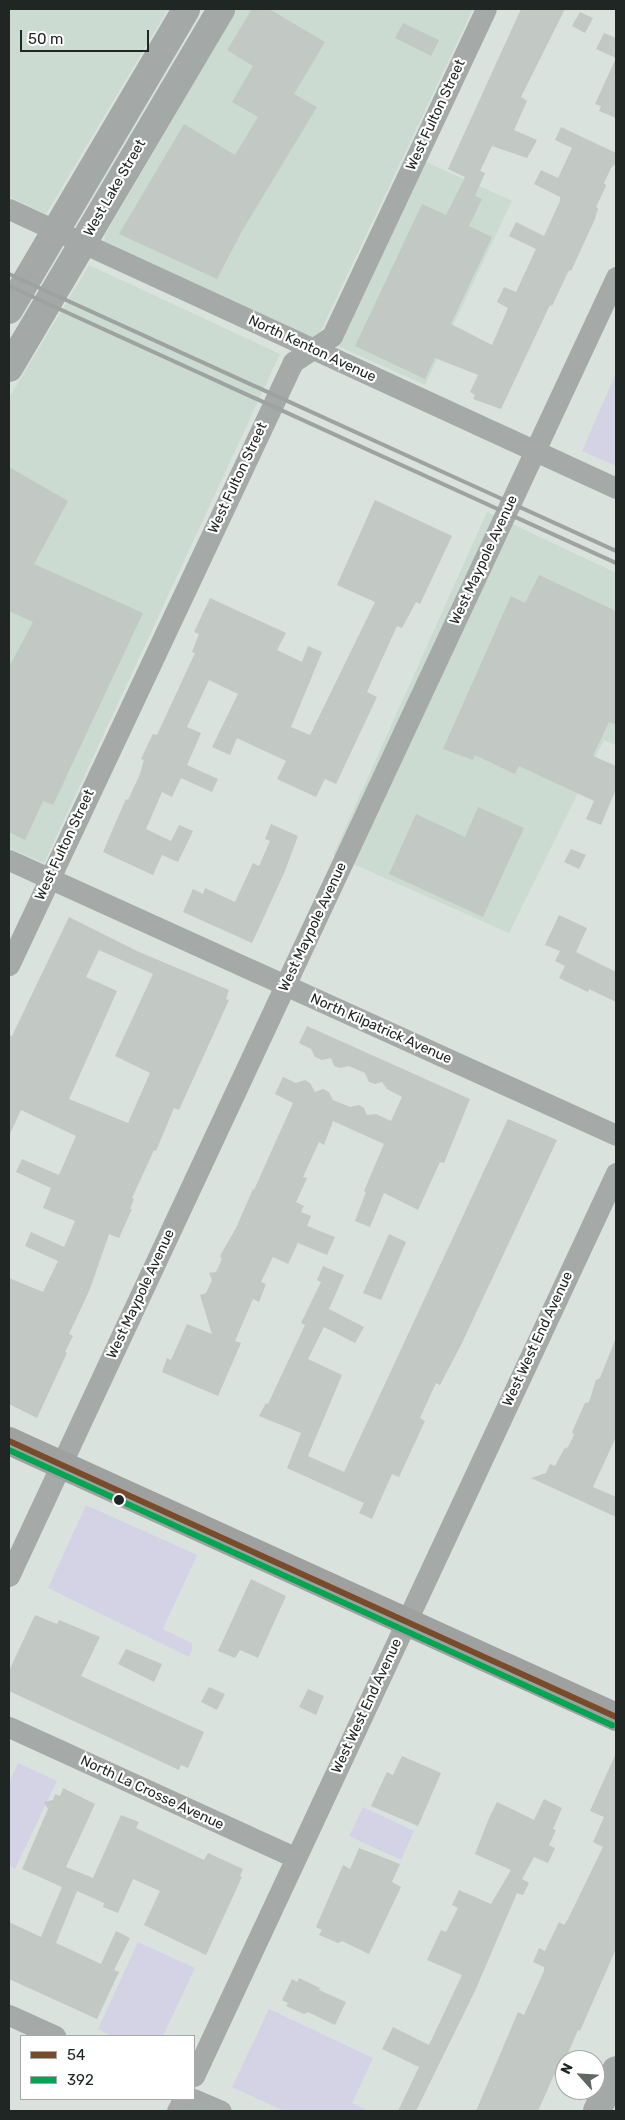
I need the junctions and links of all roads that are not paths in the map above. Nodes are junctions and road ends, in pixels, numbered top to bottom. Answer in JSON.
{"nodes":[{"id":1,"x":186,"y":9,"type":"edge"},
{"id":2,"x":203,"y":9,"type":"edge"},
{"id":3,"x":220,"y":9,"type":"edge"},
{"id":4,"x":486,"y":9,"type":"edge"},
{"id":5,"x":9,"y":210,"type":"edge"},
{"id":6,"x":69,"y":237,"type":"junction"},
{"id":7,"x":616,"y":278,"type":"edge"},
{"id":8,"x":9,"y":310,"type":"edge"},
{"id":9,"x":9,"y":340,"type":"edge"},
{"id":10,"x":312,"y":350,"type":"junction"},
{"id":11,"x":9,"y":368,"type":"edge"},
{"id":12,"x":535,"y":451,"type":"junction"},
{"id":13,"x":616,"y":488,"type":"edge"},
{"id":14,"x":9,"y":860,"type":"edge"},
{"id":15,"x":50,"y":878,"type":"junction"},
{"id":16,"x":9,"y":965,"type":"edge"},
{"id":17,"x":285,"y":985,"type":"junction"},
{"id":18,"x":616,"y":1136,"type":"edge"},
{"id":19,"x":616,"y":1173,"type":"edge"},
{"id":20,"x":9,"y":1441,"type":"edge"},
{"id":21,"x":61,"y":1465,"type":"junction"},
{"id":22,"x":9,"y":1576,"type":"edge"},
{"id":23,"x":406,"y":1622,"type":"junction"},
{"id":24,"x":616,"y":1717,"type":"edge"},
{"id":25,"x":9,"y":1727,"type":"edge"},
{"id":26,"x":296,"y":1858,"type":"junction"},
{"id":27,"x":9,"y":2015,"type":"edge"},
{"id":28,"x":53,"y":2035,"type":"edge"},
{"id":29,"x":616,"y":2070,"type":"edge"},
{"id":30,"x":195,"y":2074,"type":"edge"},
{"id":31,"x":195,"y":2100,"type":"edge"},
{"id":32,"x":221,"y":2111,"type":"edge"},
{"id":33,"x":597,"y":2111,"type":"edge"}],
"edges":[{"from":1,"to":6,"type":"main road","name":"West Lake Street"},
{"from":2,"to":6,"type":"main road","name":"West Lake Street"},
{"from":3,"to":6,"type":"main road","name":"West Lake Street"},
{"from":4,"to":10,"type":"street","name":"West Fulton Street"},
{"from":5,"to":6,"type":"street","name":"North Kenton Avenue"},
{"from":6,"to":8,"type":"main road","name":"West Lake Street"},
{"from":6,"to":9,"type":"main road","name":"West Lake Street"},
{"from":6,"to":10,"type":"street","name":"North Kenton Avenue"},
{"from":6,"to":11,"type":"main road","name":"West Lake Street"},
{"from":7,"to":12,"type":"street","name":"West Maypole Avenue"},
{"from":10,"to":12,"type":"street","name":"North Kenton Avenue"},
{"from":10,"to":15,"type":"street","name":"West Fulton Street"},
{"from":12,"to":13,"type":"street","name":"North Kenton Avenue"},
{"from":12,"to":17,"type":"street","name":"West Maypole Avenue"},
{"from":14,"to":15,"type":"street","name":"North Kilpatrick Avenue"},
{"from":15,"to":16,"type":"street","name":"West Fulton Street"},
{"from":15,"to":17,"type":"street","name":"North Kilpatrick Avenue"},
{"from":17,"to":18,"type":"street","name":"North Kilpatrick Avenue"},
{"from":17,"to":21,"type":"street","name":"West Maypole Avenue"},
{"from":19,"to":23,"type":"street","name":"West West End Avenue"},
{"from":20,"to":21,"type":"main road"},
{"from":21,"to":22,"type":"street","name":"West Maypole Avenue"},
{"from":21,"to":23,"type":"main road"},
{"from":23,"to":24,"type":"main road"},
{"from":23,"to":26,"type":"street","name":"West West End Avenue"},
{"from":25,"to":26,"type":"street","name":"North La Crosse Avenue"},
{"from":26,"to":30,"type":"street","name":"West West End Avenue"},
{"from":27,"to":28,"type":"street"},
{"from":29,"to":33,"type":"main road"},
{"from":31,"to":32,"type":"street"}]}
